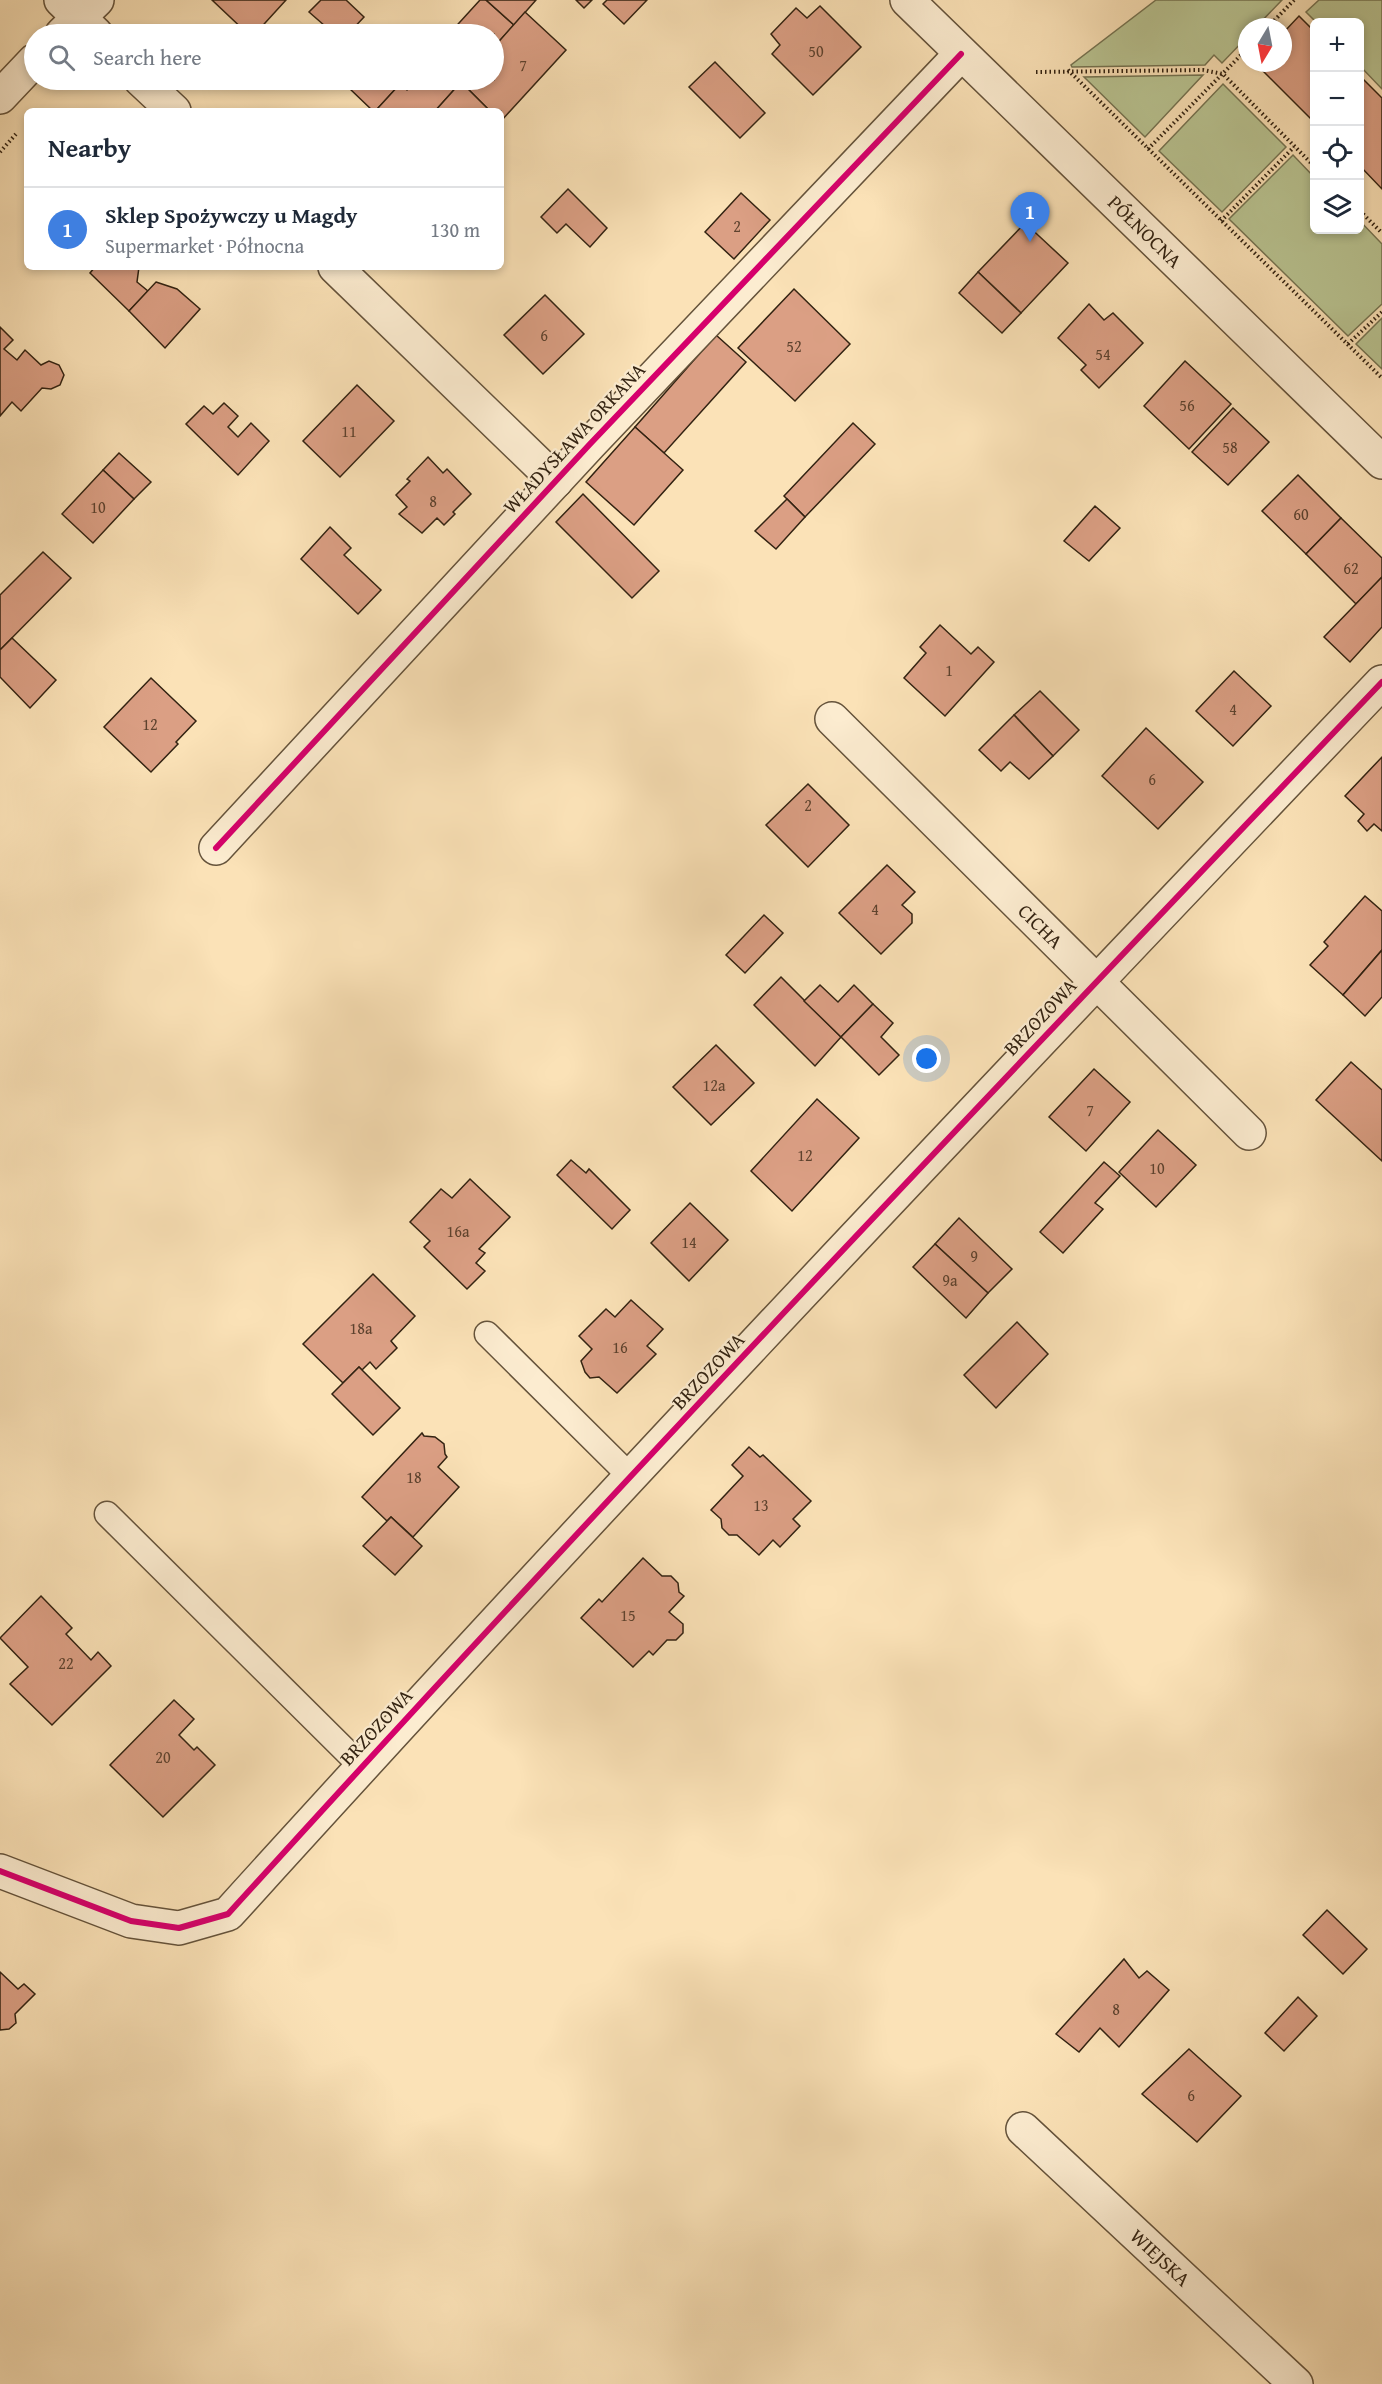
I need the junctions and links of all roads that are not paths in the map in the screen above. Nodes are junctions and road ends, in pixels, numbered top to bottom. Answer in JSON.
{"nodes":[{"id":1,"x":907,"y":0,"type":"edge"},
{"id":2,"x":961,"y":54,"type":"junction"},
{"id":3,"x":24,"y":72,"type":"edge"},
{"id":4,"x":152,"y":90,"type":"edge"},
{"id":5,"x":0,"y":97,"type":"edge"},
{"id":6,"x":171,"y":108,"type":"edge"},
{"id":7,"x":338,"y":270,"type":"edge"},
{"id":8,"x":1382,"y":462,"type":"edge"},
{"id":9,"x":556,"y":481,"type":"junction"},
{"id":10,"x":1382,"y":682,"type":"edge"},
{"id":11,"x":832,"y":719,"type":"dead end"},
{"id":12,"x":216,"y":848,"type":"dead end"},
{"id":13,"x":1096,"y":982,"type":"junction"},
{"id":14,"x":1250,"y":1133,"type":"dead end"},
{"id":15,"x":487,"y":1334,"type":"dead end"},
{"id":16,"x":631,"y":1477,"type":"junction"},
{"id":17,"x":107,"y":1514,"type":"dead end"},
{"id":18,"x":362,"y":1767,"type":"junction"},
{"id":19,"x":0,"y":1871,"type":"edge"},
{"id":20,"x":1023,"y":2129,"type":"dead end"},
{"id":21,"x":1296,"y":2384,"type":"edge"}],
"edges":[{"from":1,"to":2,"type":"street","name":"PÓŁNOCNA"},
{"from":2,"to":8,"type":"street","name":"PÓŁNOCNA"},
{"from":2,"to":9,"type":"street","name":"WŁADYSŁAWA ORKANA"},
{"from":3,"to":5,"type":"street"},
{"from":4,"to":6,"type":"street"},
{"from":7,"to":9,"type":"street"},
{"from":9,"to":12,"type":"street","name":"WŁADYSŁAWA ORKANA"},
{"from":10,"to":13,"type":"street","name":"BRZOZOWA"},
{"from":11,"to":13,"type":"street","name":"CICHA"},
{"from":13,"to":14,"type":"street","name":"CICHA"},
{"from":13,"to":16,"type":"street","name":"BRZOZOWA"},
{"from":15,"to":16,"type":"lane"},
{"from":16,"to":18,"type":"street","name":"BRZOZOWA"},
{"from":17,"to":18,"type":"lane"},
{"from":18,"to":19,"type":"street","name":"BRZOZOWA"},
{"from":20,"to":21,"type":"street","name":"WIEJSKA"}]}
